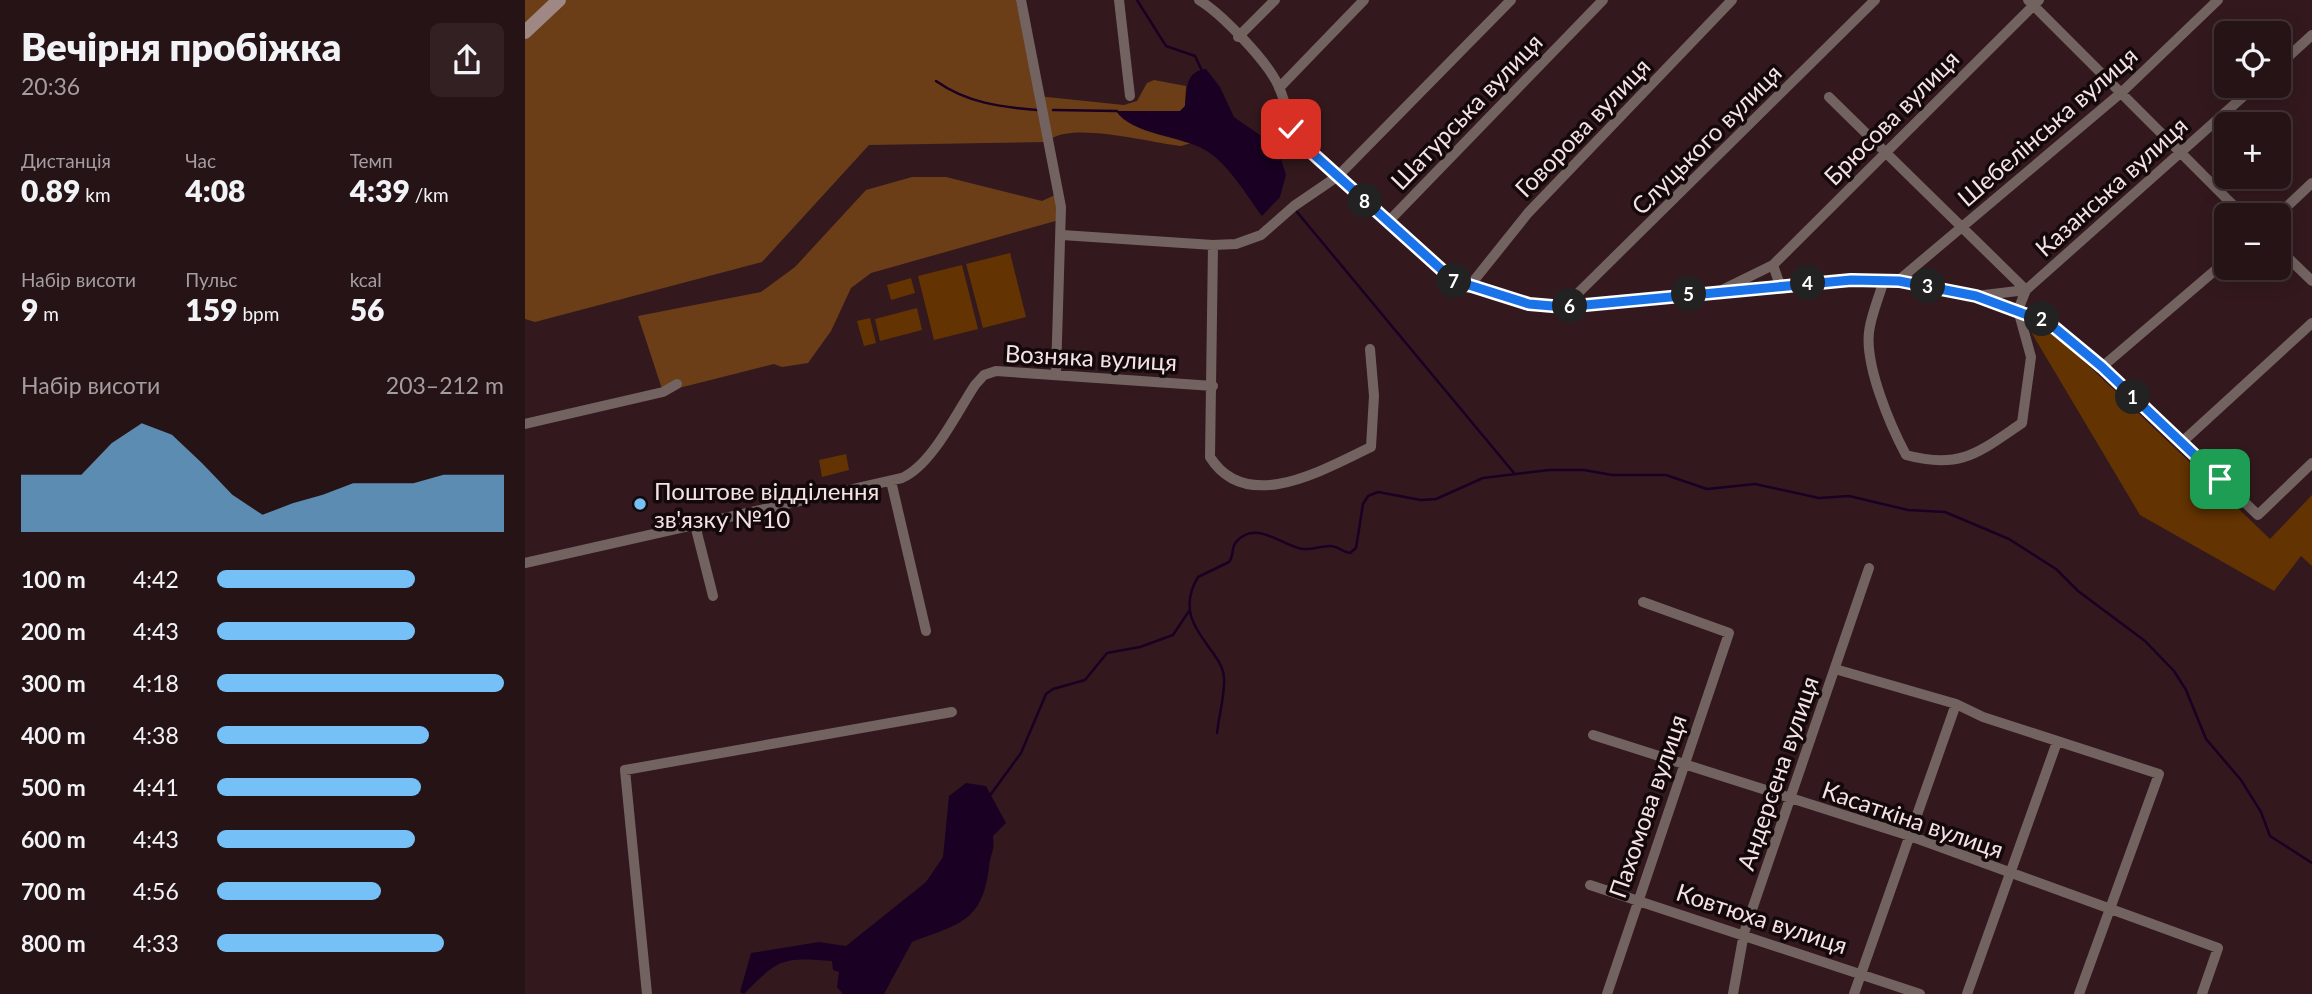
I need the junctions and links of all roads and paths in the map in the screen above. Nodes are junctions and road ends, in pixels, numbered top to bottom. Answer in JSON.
{"nodes":[{"id":1,"x":559,"y":0,"type":"edge"},
{"id":2,"x":1021,"y":0,"type":"edge"},
{"id":3,"x":1119,"y":0,"type":"edge"},
{"id":4,"x":1199,"y":0,"type":"edge"},
{"id":5,"x":1275,"y":0,"type":"edge"},
{"id":6,"x":1364,"y":0,"type":"edge"},
{"id":7,"x":1511,"y":0,"type":"edge"},
{"id":8,"x":1603,"y":0,"type":"edge"},
{"id":9,"x":1732,"y":0,"type":"edge"},
{"id":10,"x":1875,"y":0,"type":"edge"},
{"id":11,"x":2218,"y":0,"type":"edge"},
{"id":12,"x":2034,"y":2,"type":"edge"},
{"id":13,"x":525,"y":32,"type":"edge"},
{"id":14,"x":2312,"y":35,"type":"edge"},
{"id":15,"x":1238,"y":37,"type":"junction"},
{"id":16,"x":2291,"y":54,"type":"edge"},
{"id":17,"x":1279,"y":88,"type":"junction"},
{"id":18,"x":2122,"y":92,"type":"junction"},
{"id":19,"x":1130,"y":96,"type":"dead end"},
{"id":20,"x":1829,"y":97,"type":"dead end"},
{"id":21,"x":2242,"y":98,"type":"edge"},
{"id":22,"x":1886,"y":151,"type":"junction"},
{"id":23,"x":2179,"y":154,"type":"junction"},
{"id":24,"x":1338,"y":176,"type":"junction"},
{"id":25,"x":2312,"y":183,"type":"edge"},
{"id":26,"x":2230,"y":203,"type":"edge"},
{"id":27,"x":2291,"y":203,"type":"edge"},
{"id":28,"x":1388,"y":222,"type":"junction"},
{"id":29,"x":1960,"y":229,"type":"junction"},
{"id":30,"x":1062,"y":235,"type":"junction"},
{"id":31,"x":1213,"y":245,"type":"junction"},
{"id":32,"x":2291,"y":261,"type":"edge"},
{"id":33,"x":1773,"y":265,"type":"junction"},
{"id":34,"x":2214,"y":271,"type":"edge"},
{"id":35,"x":1884,"y":280,"type":"junction"},
{"id":36,"x":1899,"y":281,"type":"junction"},
{"id":37,"x":2312,"y":281,"type":"edge"},
{"id":38,"x":1780,"y":285,"type":"junction"},
{"id":39,"x":1468,"y":288,"type":"junction"},
{"id":40,"x":1585,"y":289,"type":"junction"},
{"id":41,"x":2026,"y":290,"type":"junction"},
{"id":42,"x":1718,"y":292,"type":"junction"},
{"id":43,"x":1976,"y":296,"type":"junction"},
{"id":44,"x":1599,"y":304,"type":"junction"},
{"id":45,"x":1564,"y":307,"type":"junction"},
{"id":46,"x":2018,"y":310,"type":"junction"},
{"id":47,"x":2312,"y":323,"type":"edge"},
{"id":48,"x":1370,"y":349,"type":"dead end"},
{"id":49,"x":2102,"y":367,"type":"junction"},
{"id":50,"x":1056,"y":374,"type":"junction"},
{"id":51,"x":677,"y":384,"type":"dead end"},
{"id":52,"x":1213,"y":386,"type":"junction"},
{"id":53,"x":525,"y":424,"type":"edge"},
{"id":54,"x":2181,"y":443,"type":"junction"},
{"id":55,"x":2312,"y":463,"type":"edge"},
{"id":56,"x":891,"y":481,"type":"junction"},
{"id":57,"x":695,"y":525,"type":"junction"},
{"id":58,"x":525,"y":563,"type":"edge"},
{"id":59,"x":1869,"y":568,"type":"dead end"},
{"id":60,"x":713,"y":596,"type":"dead end"},
{"id":61,"x":1643,"y":602,"type":"dead end"},
{"id":62,"x":926,"y":631,"type":"dead end"},
{"id":63,"x":1835,"y":669,"type":"junction"},
{"id":64,"x":1956,"y":704,"type":"junction"},
{"id":65,"x":952,"y":712,"type":"dead end"},
{"id":66,"x":1593,"y":735,"type":"dead end"},
{"id":67,"x":2057,"y":742,"type":"junction"},
{"id":68,"x":1683,"y":766,"type":"junction"},
{"id":69,"x":1790,"y":800,"type":"junction"},
{"id":70,"x":1910,"y":836,"type":"junction"},
{"id":71,"x":2009,"y":874,"type":"junction"},
{"id":72,"x":1590,"y":885,"type":"dead end"},
{"id":73,"x":1638,"y":900,"type":"junction"},
{"id":74,"x":2109,"y":907,"type":"junction"},
{"id":75,"x":1744,"y":933,"type":"junction"},
{"id":76,"x":1862,"y":973,"type":"junction"},
{"id":77,"x":647,"y":994,"type":"edge"},
{"id":78,"x":1607,"y":994,"type":"edge"},
{"id":79,"x":1733,"y":994,"type":"edge"},
{"id":80,"x":1854,"y":994,"type":"edge"},
{"id":81,"x":1920,"y":994,"type":"edge"},
{"id":82,"x":1967,"y":994,"type":"edge"},
{"id":83,"x":2079,"y":994,"type":"edge"},
{"id":84,"x":2202,"y":994,"type":"edge"}],
"edges":[{"from":1,"to":13,"type":"main road"},
{"from":2,"to":30,"type":"street"},
{"from":3,"to":19,"type":"street"},
{"from":4,"to":15,"type":"street"},
{"from":5,"to":15,"type":"street"},
{"from":6,"to":17,"type":"street"},
{"from":7,"to":24,"type":"street"},
{"from":8,"to":28,"type":"street","name":"Шатурська вулиця"},
{"from":9,"to":39,"type":"street","name":"Говорова вулиця"},
{"from":10,"to":40,"type":"street","name":"Слуцького вулиця"},
{"from":11,"to":18,"type":"street","name":"Шебелінська вулиця"},
{"from":12,"to":18,"type":"street"},
{"from":12,"to":22,"type":"street","name":"Брюсова вулиця"},
{"from":14,"to":16,"type":"street"},
{"from":15,"to":17,"type":"street"},
{"from":17,"to":24,"type":"street"},
{"from":18,"to":23,"type":"street"},
{"from":18,"to":29,"type":"street","name":"Шебелінська вулиця"},
{"from":20,"to":22,"type":"street"},
{"from":21,"to":23,"type":"street","name":"Казанська вулиця"},
{"from":22,"to":29,"type":"street"},
{"from":22,"to":33,"type":"street","name":"Брюсова вулиця"},
{"from":23,"to":26,"type":"street"},
{"from":23,"to":41,"type":"street","name":"Казанська вулиця"},
{"from":24,"to":28,"type":"street"},
{"from":24,"to":31,"type":"street"},
{"from":25,"to":27,"type":"street"},
{"from":28,"to":39,"type":"street"},
{"from":29,"to":36,"type":"street","name":"Шебелінська вулиця"},
{"from":29,"to":41,"type":"street"},
{"from":30,"to":31,"type":"street"},
{"from":30,"to":50,"type":"street"},
{"from":31,"to":52,"type":"street"},
{"from":32,"to":37,"type":"street"},
{"from":33,"to":38,"type":"street"},
{"from":33,"to":42,"type":"street","name":"Брюсова вулиця"},
{"from":34,"to":49,"type":"street"},
{"from":35,"to":36,"type":"street"},
{"from":35,"to":38,"type":"street"},
{"from":35,"to":46,"type":"street"},
{"from":36,"to":43,"type":"street"},
{"from":38,"to":42,"type":"street"},
{"from":39,"to":45,"type":"street"},
{"from":40,"to":44,"type":"street"},
{"from":40,"to":45,"type":"street","name":"Слуцького вулиця"},
{"from":41,"to":43,"type":"street","name":"Казанська вулиця"},
{"from":41,"to":46,"type":"street","name":"Казанська вулиця"},
{"from":42,"to":44,"type":"street"},
{"from":43,"to":46,"type":"street"},
{"from":44,"to":45,"type":"street"},
{"from":46,"to":49,"type":"street"},
{"from":47,"to":54,"type":"street"},
{"from":48,"to":52,"type":"street"},
{"from":49,"to":54,"type":"street"},
{"from":50,"to":52,"type":"street","name":"Возняка вулиця"},
{"from":50,"to":56,"type":"street","name":"Возняка вулиця"},
{"from":51,"to":53,"type":"street"},
{"from":54,"to":55,"type":"street"},
{"from":56,"to":57,"type":"street","name":"Возняка вулиця"},
{"from":56,"to":62,"type":"street"},
{"from":57,"to":58,"type":"street","name":"Возняка вулиця"},
{"from":57,"to":60,"type":"street"},
{"from":59,"to":63,"type":"street","name":"Андерсена вулиця"},
{"from":61,"to":68,"type":"street","name":"Пахомова вулиця"},
{"from":63,"to":64,"type":"street"},
{"from":63,"to":69,"type":"street","name":"Андерсена вулиця"},
{"from":64,"to":67,"type":"street"},
{"from":64,"to":70,"type":"street"},
{"from":65,"to":77,"type":"street"},
{"from":66,"to":68,"type":"street","name":"Касаткіна вулиця"},
{"from":67,"to":71,"type":"street"},
{"from":67,"to":74,"type":"street"},
{"from":68,"to":69,"type":"street","name":"Касаткіна вулиця"},
{"from":68,"to":73,"type":"street","name":"Пахомова вулиця"},
{"from":69,"to":70,"type":"street","name":"Касаткіна вулиця"},
{"from":69,"to":75,"type":"street","name":"Андерсена вулиця"},
{"from":70,"to":71,"type":"street","name":"Касаткіна вулиця"},
{"from":70,"to":76,"type":"street"},
{"from":71,"to":74,"type":"street","name":"Касаткіна вулиця"},
{"from":71,"to":82,"type":"street"},
{"from":72,"to":73,"type":"street","name":"Ковтюха вулиця"},
{"from":73,"to":75,"type":"street","name":"Ковтюха вулиця"},
{"from":73,"to":78,"type":"street","name":"Пахомова вулиця"},
{"from":74,"to":83,"type":"street"},
{"from":74,"to":84,"type":"street","name":"Касаткіна вулиця"},
{"from":75,"to":76,"type":"street","name":"Ковтюха вулиця"},
{"from":75,"to":79,"type":"street","name":"Андерсена вулиця"},
{"from":76,"to":80,"type":"street"},
{"from":76,"to":81,"type":"street","name":"Ковтюха вулиця"}]}
